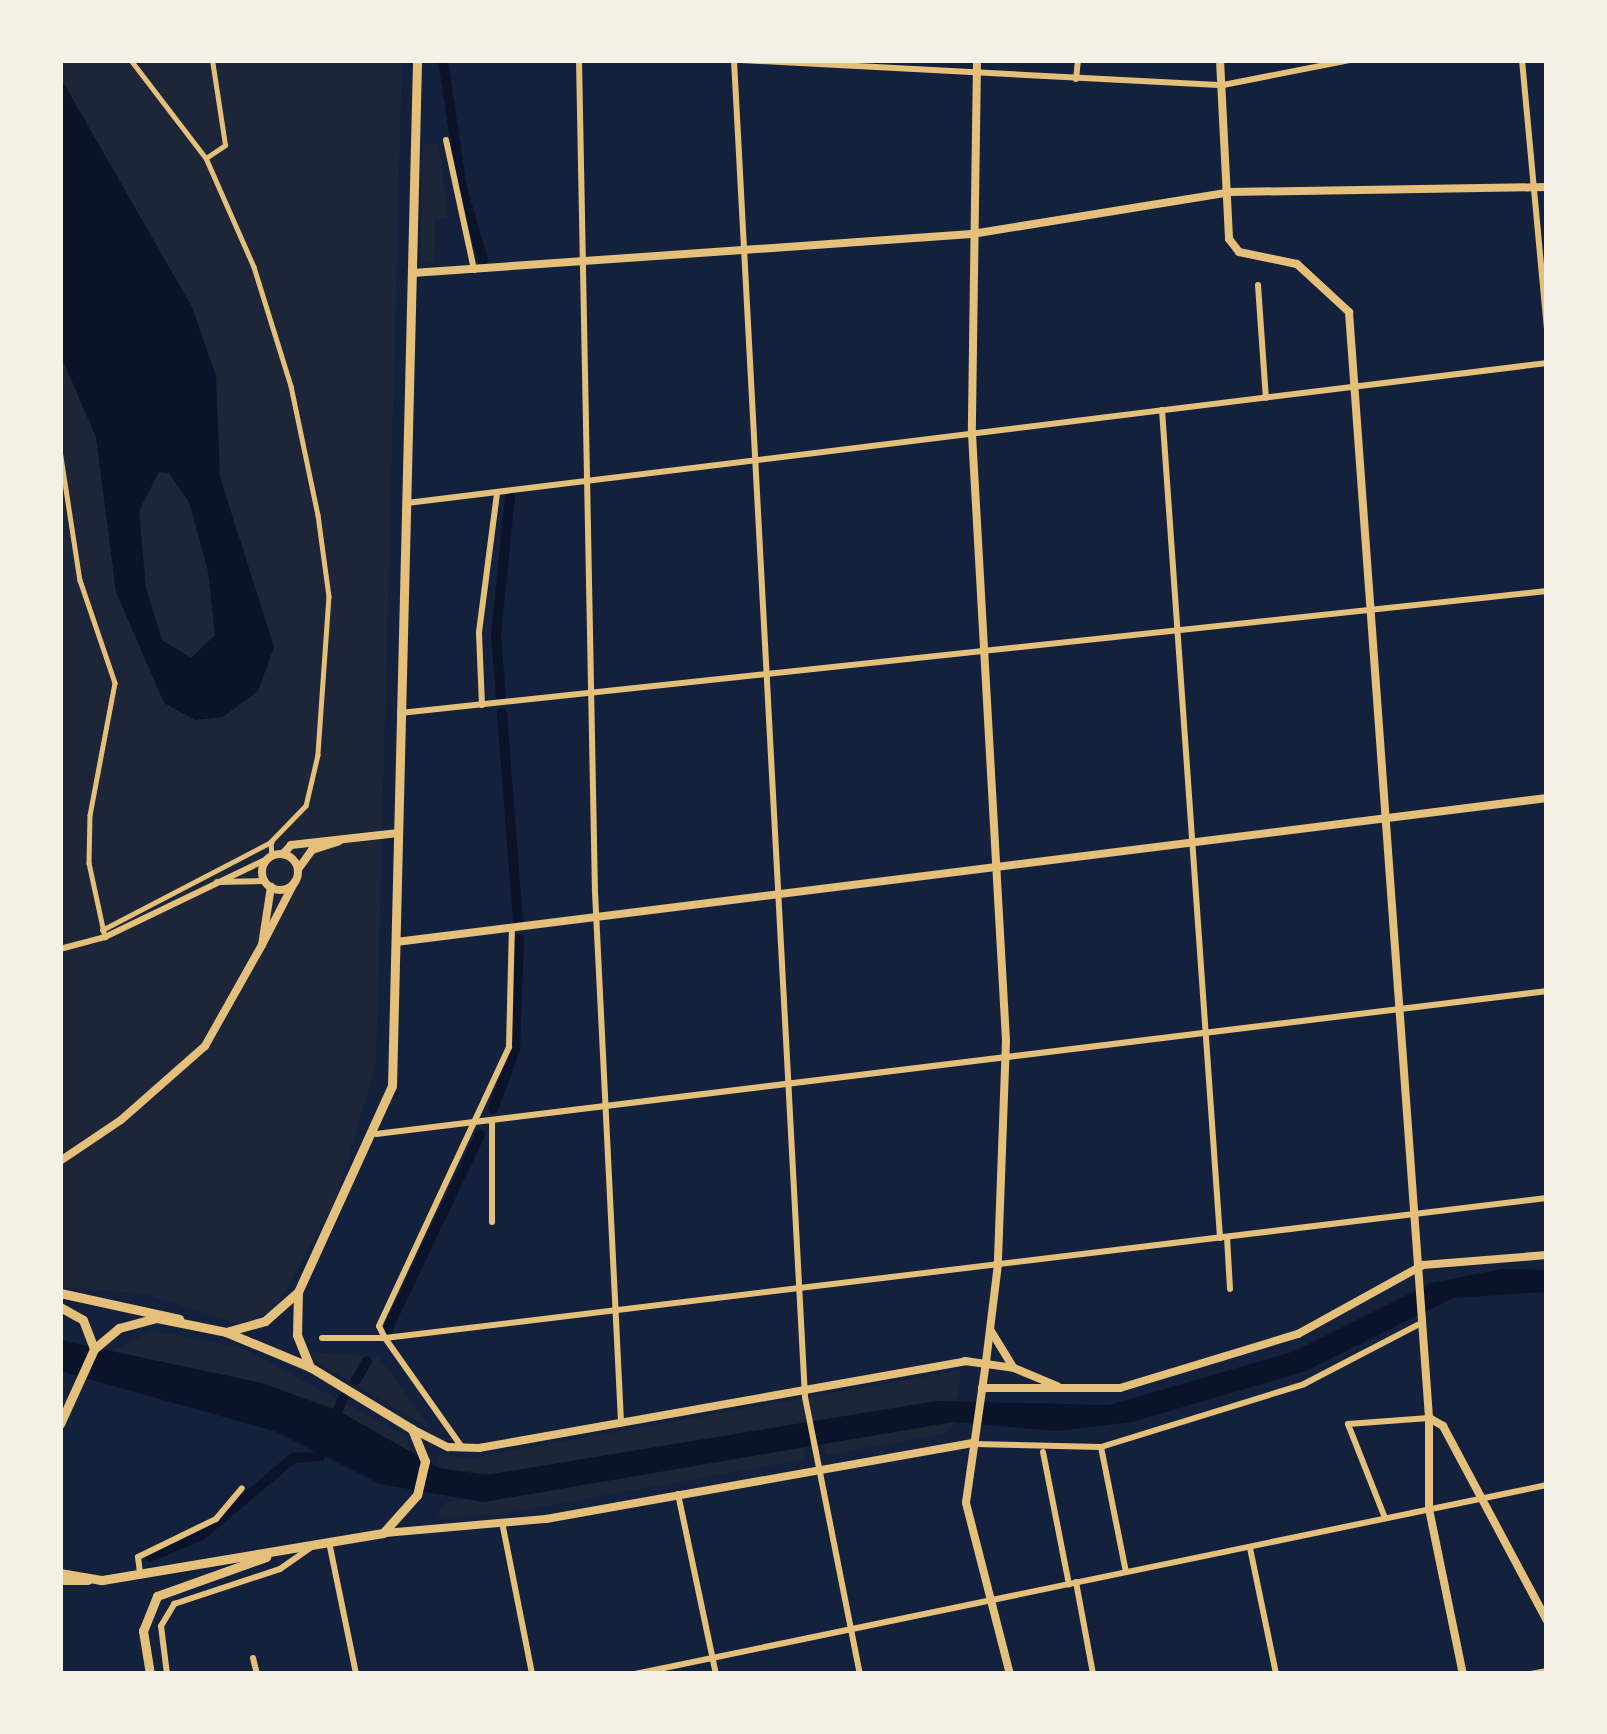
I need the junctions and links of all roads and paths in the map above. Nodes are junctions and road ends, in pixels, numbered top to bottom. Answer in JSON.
{"nodes":[{"id":1,"x":131,"y":60,"type":"edge"},
{"id":2,"x":212,"y":60,"type":"edge"},
{"id":3,"x":416,"y":60,"type":"edge"},
{"id":4,"x":579,"y":60,"type":"edge"},
{"id":5,"x":738,"y":60,"type":"edge"},
{"id":6,"x":977,"y":60,"type":"edge"},
{"id":7,"x":1078,"y":60,"type":"edge"},
{"id":8,"x":1220,"y":60,"type":"edge"},
{"id":9,"x":1350,"y":60,"type":"edge"},
{"id":10,"x":1522,"y":60,"type":"edge"},
{"id":11,"x":978,"y":76,"type":"junction"},
{"id":12,"x":1076,"y":79,"type":"junction"},
{"id":13,"x":1219,"y":85,"type":"junction"},
{"id":14,"x":446,"y":140,"type":"dead end"},
{"id":15,"x":206,"y":158,"type":"junction"},
{"id":16,"x":1534,"y":187,"type":"junction"},
{"id":17,"x":1547,"y":187,"type":"edge"},
{"id":18,"x":1221,"y":193,"type":"junction"},
{"id":19,"x":973,"y":234,"type":"junction"},
{"id":20,"x":743,"y":249,"type":"junction"},
{"id":21,"x":583,"y":265,"type":"junction"},
{"id":22,"x":474,"y":270,"type":"junction"},
{"id":23,"x":412,"y":272,"type":"junction"},
{"id":24,"x":1258,"y":285,"type":"dead end"},
{"id":25,"x":1547,"y":331,"type":"edge"},
{"id":26,"x":1547,"y":363,"type":"edge"},
{"id":27,"x":1356,"y":387,"type":"junction"},
{"id":28,"x":1266,"y":398,"type":"junction"},
{"id":29,"x":1162,"y":410,"type":"junction"},
{"id":30,"x":972,"y":434,"type":"junction"},
{"id":31,"x":60,"y":450,"type":"edge"},
{"id":32,"x":754,"y":460,"type":"junction"},
{"id":33,"x":587,"y":481,"type":"junction"},
{"id":34,"x":497,"y":492,"type":"junction"},
{"id":35,"x":406,"y":503,"type":"junction"},
{"id":36,"x":1547,"y":591,"type":"edge"},
{"id":37,"x":1372,"y":608,"type":"junction"},
{"id":38,"x":1178,"y":625,"type":"junction"},
{"id":39,"x":985,"y":646,"type":"junction"},
{"id":40,"x":767,"y":670,"type":"junction"},
{"id":41,"x":591,"y":694,"type":"junction"},
{"id":42,"x":482,"y":705,"type":"junction"},
{"id":43,"x":400,"y":712,"type":"junction"},
{"id":44,"x":1547,"y":798,"type":"edge"},
{"id":45,"x":1385,"y":818,"type":"junction"},
{"id":46,"x":398,"y":833,"type":"junction"},
{"id":47,"x":340,"y":841,"type":"junction"},
{"id":48,"x":271,"y":842,"type":"junction"},
{"id":49,"x":1194,"y":842,"type":"junction"},
{"id":50,"x":274,"y":856,"type":"junction"},
{"id":51,"x":996,"y":866,"type":"junction"},
{"id":52,"x":298,"y":871,"type":"junction"},
{"id":53,"x":213,"y":882,"type":"junction"},
{"id":54,"x":294,"y":883,"type":"junction"},
{"id":55,"x":268,"y":884,"type":"junction"},
{"id":56,"x":778,"y":893,"type":"junction"},
{"id":57,"x":596,"y":916,"type":"junction"},
{"id":58,"x":512,"y":928,"type":"junction"},
{"id":59,"x":104,"y":934,"type":"junction"},
{"id":60,"x":396,"y":942,"type":"junction"},
{"id":61,"x":262,"y":944,"type":"junction"},
{"id":62,"x":60,"y":949,"type":"edge"},
{"id":63,"x":1547,"y":991,"type":"edge"},
{"id":64,"x":1398,"y":1009,"type":"junction"},
{"id":65,"x":1206,"y":1033,"type":"junction"},
{"id":66,"x":1006,"y":1058,"type":"junction"},
{"id":67,"x":789,"y":1084,"type":"junction"},
{"id":68,"x":606,"y":1106,"type":"junction"},
{"id":69,"x":492,"y":1120,"type":"junction"},
{"id":70,"x":478,"y":1122,"type":"junction"},
{"id":71,"x":376,"y":1134,"type":"junction"},
{"id":72,"x":60,"y":1161,"type":"edge"},
{"id":73,"x":1547,"y":1198,"type":"edge"},
{"id":74,"x":1414,"y":1214,"type":"junction"},
{"id":75,"x":492,"y":1222,"type":"dead end"},
{"id":76,"x":1223,"y":1237,"type":"junction"},
{"id":77,"x":1547,"y":1255,"type":"edge"},
{"id":78,"x":998,"y":1264,"type":"junction"},
{"id":79,"x":1418,"y":1268,"type":"junction"},
{"id":80,"x":799,"y":1288,"type":"junction"},
{"id":81,"x":1230,"y":1289,"type":"dead end"},
{"id":82,"x":298,"y":1292,"type":"junction"},
{"id":83,"x":60,"y":1293,"type":"edge"},
{"id":84,"x":60,"y":1306,"type":"edge"},
{"id":85,"x":612,"y":1311,"type":"junction"},
{"id":86,"x":1421,"y":1318,"type":"junction"},
{"id":87,"x":196,"y":1324,"type":"junction"},
{"id":88,"x":991,"y":1331,"type":"junction"},
{"id":89,"x":226,"y":1332,"type":"junction"},
{"id":90,"x":322,"y":1338,"type":"dead end"},
{"id":91,"x":385,"y":1338,"type":"junction"},
{"id":92,"x":94,"y":1349,"type":"junction"},
{"id":93,"x":986,"y":1362,"type":"junction"},
{"id":94,"x":310,"y":1366,"type":"junction"},
{"id":95,"x":1014,"y":1368,"type":"junction"},
{"id":96,"x":1058,"y":1386,"type":"junction"},
{"id":97,"x":810,"y":1388,"type":"junction"},
{"id":98,"x":982,"y":1388,"type":"junction"},
{"id":99,"x":1429,"y":1418,"type":"junction"},
{"id":100,"x":621,"y":1422,"type":"junction"},
{"id":101,"x":60,"y":1423,"type":"edge"},
{"id":102,"x":412,"y":1429,"type":"junction"},
{"id":103,"x":970,"y":1443,"type":"junction"},
{"id":104,"x":1101,"y":1447,"type":"junction"},
{"id":105,"x":463,"y":1449,"type":"junction"},
{"id":106,"x":1043,"y":1450,"type":"junction"},
{"id":107,"x":818,"y":1468,"type":"junction"},
{"id":108,"x":1547,"y":1484,"type":"edge"},
{"id":109,"x":242,"y":1488,"type":"dead end"},
{"id":110,"x":678,"y":1494,"type":"junction"},
{"id":111,"x":1483,"y":1498,"type":"junction"},
{"id":112,"x":1429,"y":1509,"type":"junction"},
{"id":113,"x":1385,"y":1519,"type":"junction"},
{"id":114,"x":502,"y":1522,"type":"junction"},
{"id":115,"x":383,"y":1533,"type":"junction"},
{"id":116,"x":329,"y":1542,"type":"junction"},
{"id":117,"x":314,"y":1544,"type":"junction"},
{"id":118,"x":300,"y":1546,"type":"junction"},
{"id":119,"x":1249,"y":1547,"type":"junction"},
{"id":120,"x":1126,"y":1572,"type":"junction"},
{"id":121,"x":140,"y":1573,"type":"junction"},
{"id":122,"x":60,"y":1577,"type":"edge"},
{"id":123,"x":1072,"y":1583,"type":"junction"},
{"id":124,"x":993,"y":1600,"type":"junction"},
{"id":125,"x":1547,"y":1621,"type":"edge"},
{"id":126,"x":851,"y":1630,"type":"junction"},
{"id":127,"x":253,"y":1658,"type":"dead end"},
{"id":128,"x":712,"y":1658,"type":"junction"},
{"id":129,"x":1547,"y":1671,"type":"edge"},
{"id":130,"x":150,"y":1674,"type":"edge"},
{"id":131,"x":167,"y":1674,"type":"edge"},
{"id":132,"x":256,"y":1674,"type":"edge"},
{"id":133,"x":356,"y":1674,"type":"edge"},
{"id":134,"x":532,"y":1674,"type":"edge"},
{"id":135,"x":635,"y":1674,"type":"edge"},
{"id":136,"x":716,"y":1674,"type":"edge"},
{"id":137,"x":860,"y":1674,"type":"edge"},
{"id":138,"x":1010,"y":1674,"type":"edge"},
{"id":139,"x":1094,"y":1674,"type":"edge"},
{"id":140,"x":1276,"y":1674,"type":"edge"},
{"id":141,"x":1463,"y":1674,"type":"edge"},
{"id":142,"x":1531,"y":1674,"type":"edge"}],
"edges":[{"from":1,"to":15,"type":"street"},
{"from":2,"to":15,"type":"street"},
{"from":3,"to":23,"type":"main road"},
{"from":4,"to":21,"type":"street"},
{"from":5,"to":11,"type":"street"},
{"from":5,"to":20,"type":"street"},
{"from":6,"to":11,"type":"street"},
{"from":7,"to":12,"type":"street"},
{"from":8,"to":13,"type":"street"},
{"from":9,"to":13,"type":"street"},
{"from":10,"to":16,"type":"street"},
{"from":11,"to":12,"type":"street"},
{"from":11,"to":19,"type":"street"},
{"from":12,"to":13,"type":"street"},
{"from":13,"to":18,"type":"street"},
{"from":14,"to":22,"type":"street"},
{"from":15,"to":48,"type":"street"},
{"from":16,"to":17,"type":"street"},
{"from":16,"to":18,"type":"street"},
{"from":16,"to":25,"type":"street"},
{"from":18,"to":19,"type":"street"},
{"from":18,"to":27,"type":"street"},
{"from":19,"to":20,"type":"street"},
{"from":19,"to":30,"type":"street"},
{"from":20,"to":21,"type":"street"},
{"from":20,"to":32,"type":"street"},
{"from":21,"to":22,"type":"street"},
{"from":21,"to":33,"type":"street"},
{"from":22,"to":23,"type":"street"},
{"from":23,"to":35,"type":"main road"},
{"from":24,"to":28,"type":"street"},
{"from":26,"to":27,"type":"street"},
{"from":27,"to":28,"type":"street"},
{"from":27,"to":37,"type":"street"},
{"from":28,"to":29,"type":"street"},
{"from":29,"to":30,"type":"street"},
{"from":29,"to":38,"type":"street"},
{"from":30,"to":32,"type":"street"},
{"from":30,"to":39,"type":"street"},
{"from":31,"to":59,"type":"street"},
{"from":32,"to":33,"type":"street"},
{"from":32,"to":40,"type":"street"},
{"from":33,"to":34,"type":"street"},
{"from":33,"to":41,"type":"street"},
{"from":34,"to":35,"type":"street"},
{"from":34,"to":42,"type":"street"},
{"from":35,"to":43,"type":"main road"},
{"from":36,"to":37,"type":"street"},
{"from":37,"to":38,"type":"street"},
{"from":37,"to":45,"type":"street"},
{"from":38,"to":39,"type":"street"},
{"from":38,"to":49,"type":"street"},
{"from":39,"to":40,"type":"street"},
{"from":39,"to":51,"type":"street"},
{"from":40,"to":41,"type":"street"},
{"from":40,"to":56,"type":"street"},
{"from":41,"to":42,"type":"street"},
{"from":41,"to":57,"type":"street"},
{"from":42,"to":43,"type":"street"},
{"from":43,"to":46,"type":"main road"},
{"from":44,"to":45,"type":"street"},
{"from":45,"to":49,"type":"street"},
{"from":45,"to":64,"type":"street"},
{"from":46,"to":47,"type":"street"},
{"from":46,"to":60,"type":"main road"},
{"from":47,"to":50,"type":"street"},
{"from":47,"to":52,"type":"street"},
{"from":48,"to":50,"type":"street"},
{"from":48,"to":59,"type":"street"},
{"from":49,"to":51,"type":"street"},
{"from":49,"to":65,"type":"street"},
{"from":50,"to":52,"type":"street"},
{"from":50,"to":53,"type":"street"},
{"from":50,"to":55,"type":"street"},
{"from":51,"to":56,"type":"street"},
{"from":51,"to":66,"type":"street"},
{"from":52,"to":54,"type":"street"},
{"from":53,"to":55,"type":"street"},
{"from":53,"to":59,"type":"street"},
{"from":54,"to":55,"type":"street"},
{"from":54,"to":61,"type":"street"},
{"from":55,"to":61,"type":"street"},
{"from":56,"to":57,"type":"street"},
{"from":56,"to":67,"type":"street"},
{"from":57,"to":58,"type":"street"},
{"from":57,"to":68,"type":"street"},
{"from":58,"to":60,"type":"street"},
{"from":58,"to":70,"type":"street"},
{"from":59,"to":62,"type":"street"},
{"from":60,"to":71,"type":"main road"},
{"from":61,"to":72,"type":"street"},
{"from":63,"to":64,"type":"street"},
{"from":64,"to":65,"type":"street"},
{"from":64,"to":74,"type":"street"},
{"from":65,"to":66,"type":"street"},
{"from":65,"to":76,"type":"street"},
{"from":66,"to":67,"type":"street"},
{"from":66,"to":78,"type":"street"},
{"from":67,"to":68,"type":"street"},
{"from":67,"to":80,"type":"street"},
{"from":68,"to":69,"type":"street"},
{"from":68,"to":85,"type":"street"},
{"from":69,"to":70,"type":"street"},
{"from":69,"to":75,"type":"street"},
{"from":70,"to":71,"type":"street"},
{"from":70,"to":91,"type":"street"},
{"from":71,"to":82,"type":"main road"},
{"from":73,"to":74,"type":"street"},
{"from":74,"to":76,"type":"street"},
{"from":74,"to":79,"type":"street"},
{"from":76,"to":78,"type":"street"},
{"from":76,"to":81,"type":"street"},
{"from":77,"to":79,"type":"street"},
{"from":78,"to":80,"type":"street"},
{"from":78,"to":88,"type":"street"},
{"from":79,"to":86,"type":"street"},
{"from":79,"to":96,"type":"street"},
{"from":80,"to":85,"type":"street"},
{"from":80,"to":97,"type":"street"},
{"from":82,"to":89,"type":"main road"},
{"from":82,"to":94,"type":"main road"},
{"from":83,"to":87,"type":"main road"},
{"from":84,"to":92,"type":"main road"},
{"from":85,"to":91,"type":"street"},
{"from":85,"to":100,"type":"street"},
{"from":86,"to":99,"type":"street"},
{"from":86,"to":104,"type":"street"},
{"from":87,"to":89,"type":"main road"},
{"from":87,"to":92,"type":"main road"},
{"from":88,"to":93,"type":"street"},
{"from":88,"to":95,"type":"street"},
{"from":89,"to":94,"type":"main road"},
{"from":90,"to":91,"type":"street"},
{"from":91,"to":105,"type":"street"},
{"from":92,"to":101,"type":"main road"},
{"from":93,"to":95,"type":"street"},
{"from":93,"to":97,"type":"street"},
{"from":93,"to":98,"type":"street"},
{"from":94,"to":102,"type":"main road"},
{"from":95,"to":96,"type":"street"},
{"from":96,"to":98,"type":"street"},
{"from":97,"to":100,"type":"street"},
{"from":97,"to":107,"type":"street"},
{"from":98,"to":103,"type":"street"},
{"from":99,"to":111,"type":"street"},
{"from":99,"to":112,"type":"street"},
{"from":99,"to":113,"type":"street"},
{"from":100,"to":105,"type":"street"},
{"from":102,"to":105,"type":"street"},
{"from":102,"to":115,"type":"main road"},
{"from":103,"to":106,"type":"street"},
{"from":103,"to":107,"type":"street"},
{"from":103,"to":124,"type":"street"},
{"from":104,"to":106,"type":"street"},
{"from":104,"to":120,"type":"street"},
{"from":106,"to":123,"type":"street"},
{"from":107,"to":110,"type":"street"},
{"from":107,"to":126,"type":"street"},
{"from":108,"to":111,"type":"street"},
{"from":109,"to":121,"type":"street"},
{"from":110,"to":114,"type":"street"},
{"from":110,"to":128,"type":"street"},
{"from":111,"to":112,"type":"street"},
{"from":111,"to":125,"type":"street"},
{"from":112,"to":113,"type":"street"},
{"from":112,"to":141,"type":"street"},
{"from":113,"to":119,"type":"street"},
{"from":114,"to":115,"type":"street"},
{"from":114,"to":134,"type":"street"},
{"from":115,"to":116,"type":"main road"},
{"from":116,"to":117,"type":"main road"},
{"from":116,"to":133,"type":"street"},
{"from":117,"to":118,"type":"main road"},
{"from":117,"to":131,"type":"street"},
{"from":118,"to":121,"type":"main road"},
{"from":118,"to":130,"type":"main road"},
{"from":119,"to":120,"type":"street"},
{"from":119,"to":140,"type":"street"},
{"from":120,"to":123,"type":"street"},
{"from":121,"to":122,"type":"main road"},
{"from":123,"to":124,"type":"street"},
{"from":123,"to":139,"type":"street"},
{"from":124,"to":126,"type":"street"},
{"from":124,"to":138,"type":"street"},
{"from":126,"to":128,"type":"street"},
{"from":126,"to":137,"type":"street"},
{"from":127,"to":132,"type":"street"},
{"from":128,"to":135,"type":"street"},
{"from":128,"to":136,"type":"street"},
{"from":129,"to":142,"type":"street"}]}
